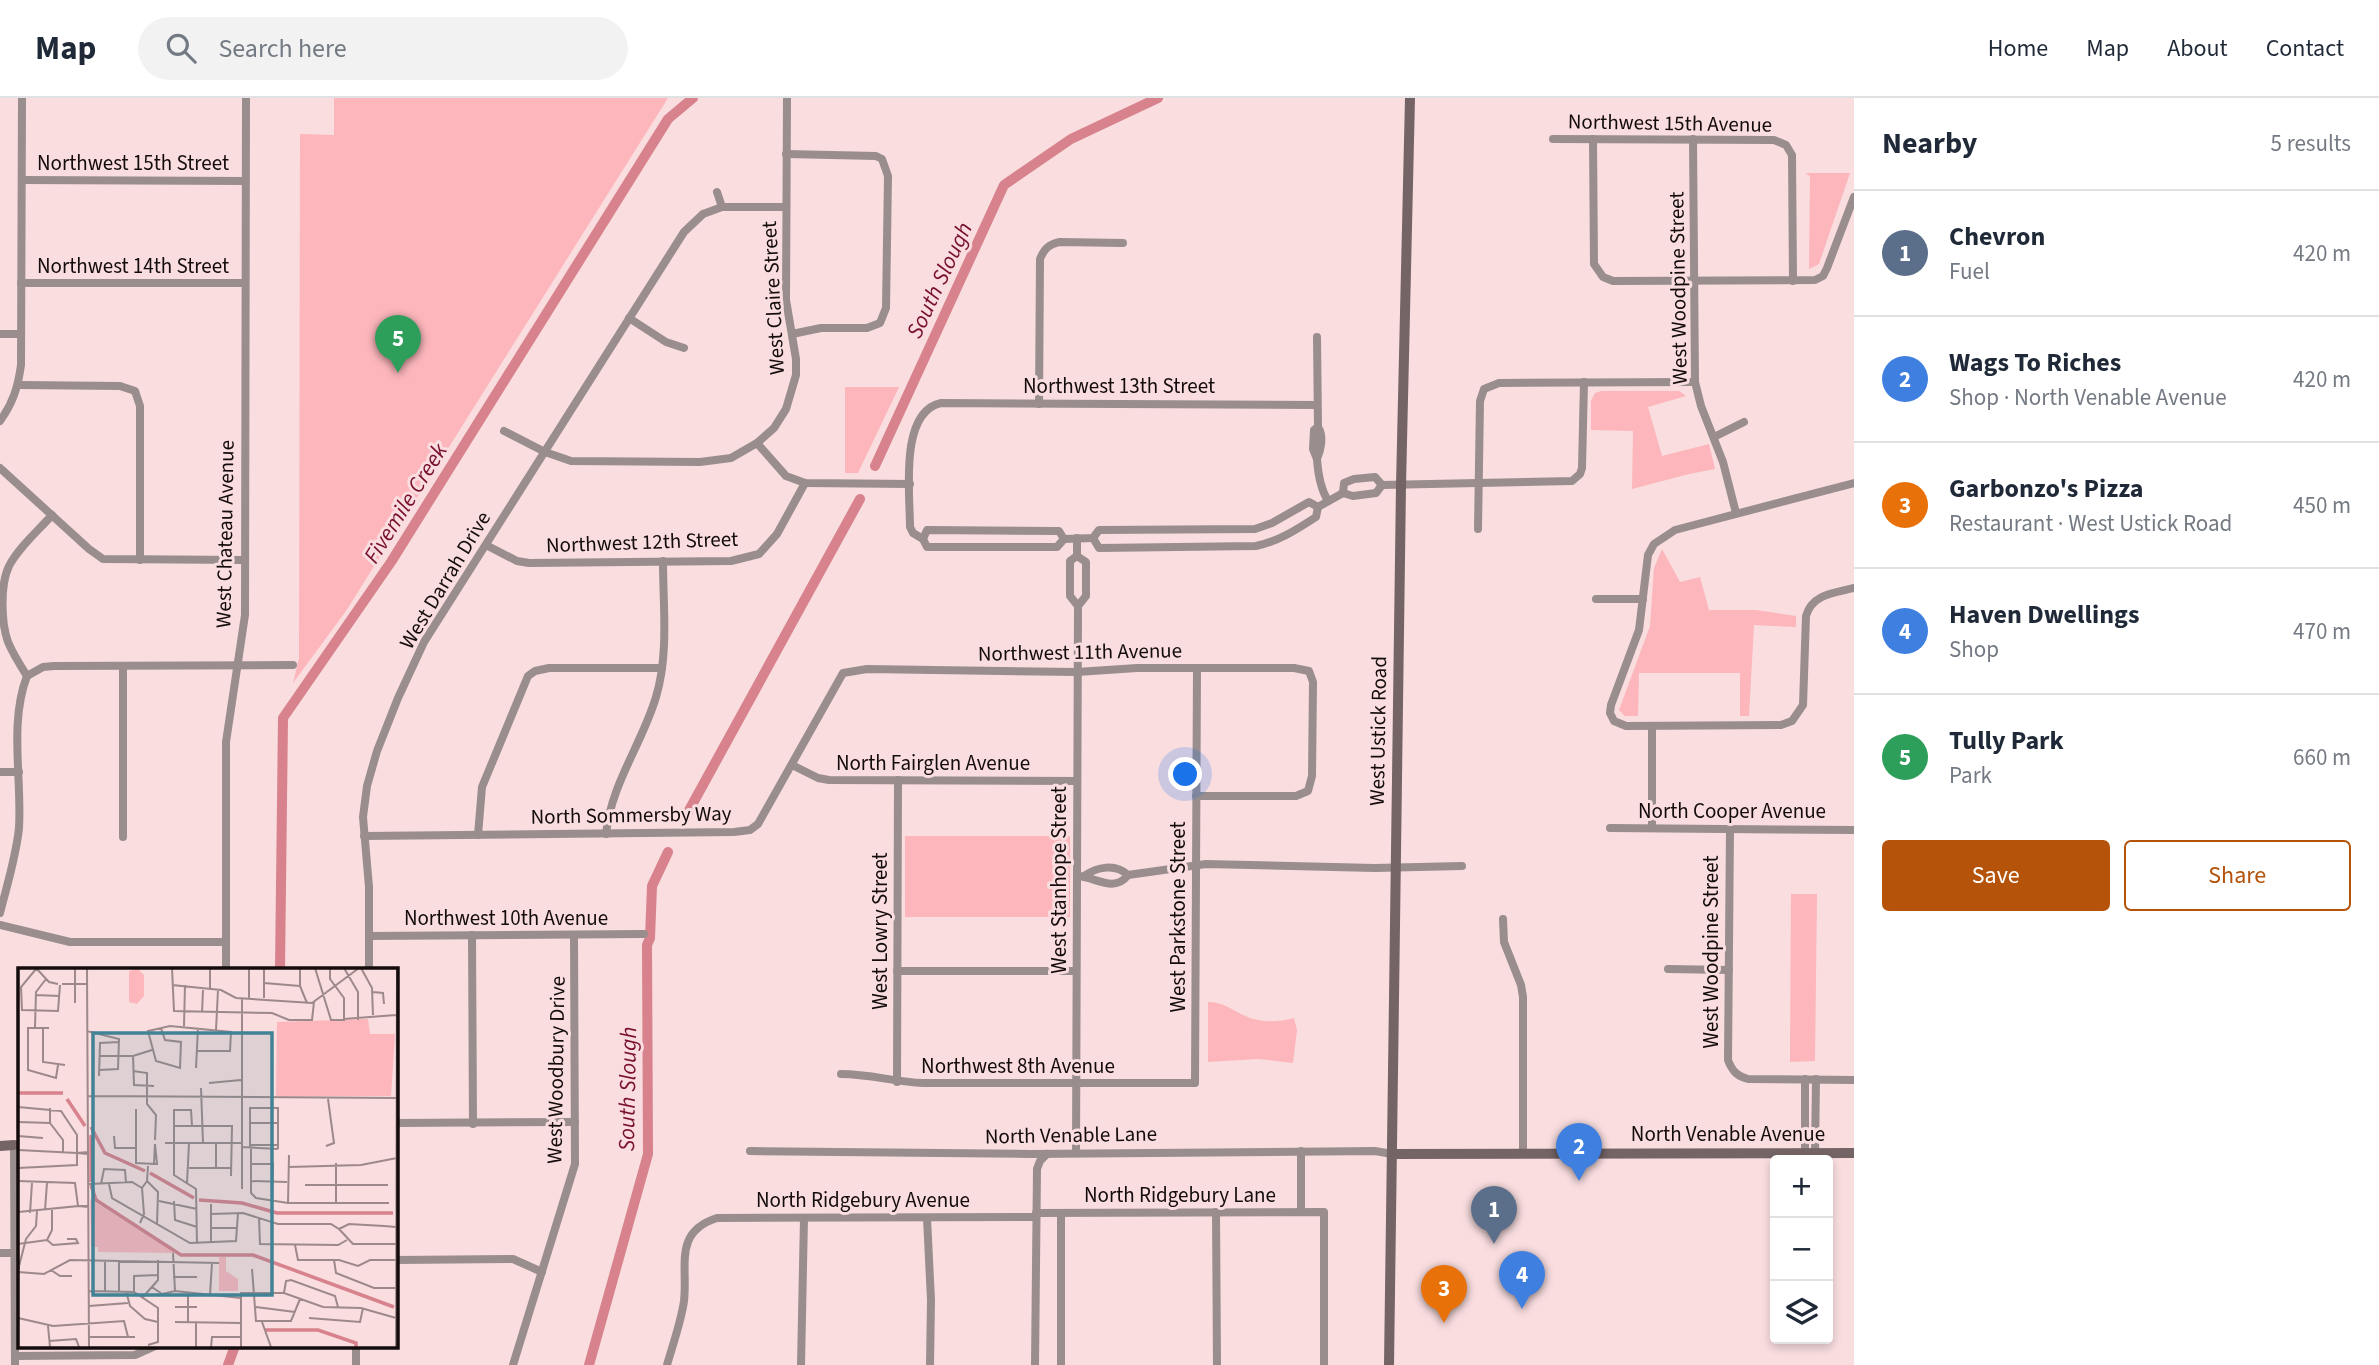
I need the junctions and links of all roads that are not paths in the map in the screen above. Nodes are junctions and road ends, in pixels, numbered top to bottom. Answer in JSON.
{"nodes":[{"id":1,"x":22,"y":98,"type":"edge"},
{"id":2,"x":246,"y":98,"type":"edge"},
{"id":3,"x":787,"y":98,"type":"edge"},
{"id":4,"x":1410,"y":98,"type":"edge"},
{"id":5,"x":1552,"y":139,"type":"dead end"},
{"id":6,"x":1593,"y":139,"type":"junction"},
{"id":7,"x":1693,"y":139,"type":"junction"},
{"id":8,"x":786,"y":154,"type":"junction"},
{"id":9,"x":22,"y":180,"type":"junction"},
{"id":10,"x":245,"y":181,"type":"junction"},
{"id":11,"x":717,"y":192,"type":"dead end"},
{"id":12,"x":1854,"y":197,"type":"edge"},
{"id":13,"x":722,"y":208,"type":"junction"},
{"id":14,"x":786,"y":208,"type":"junction"},
{"id":15,"x":1123,"y":243,"type":"dead end"},
{"id":16,"x":1693,"y":281,"type":"junction"},
{"id":17,"x":1793,"y":281,"type":"junction"},
{"id":18,"x":21,"y":283,"type":"junction"},
{"id":19,"x":245,"y":283,"type":"junction"},
{"id":20,"x":629,"y":318,"type":"junction"},
{"id":21,"x":0,"y":334,"type":"edge"},
{"id":22,"x":21,"y":334,"type":"junction"},
{"id":23,"x":792,"y":334,"type":"junction"},
{"id":24,"x":1317,"y":337,"type":"dead end"},
{"id":25,"x":684,"y":348,"type":"dead end"},
{"id":26,"x":1584,"y":382,"type":"junction"},
{"id":27,"x":1695,"y":382,"type":"junction"},
{"id":28,"x":19,"y":385,"type":"junction"},
{"id":29,"x":1039,"y":404,"type":"junction"},
{"id":30,"x":1317,"y":405,"type":"junction"},
{"id":31,"x":0,"y":421,"type":"edge"},
{"id":32,"x":1744,"y":422,"type":"dead end"},
{"id":33,"x":504,"y":430,"type":"dead end"},
{"id":34,"x":1714,"y":437,"type":"junction"},
{"id":35,"x":757,"y":443,"type":"junction"},
{"id":36,"x":545,"y":452,"type":"junction"},
{"id":37,"x":0,"y":468,"type":"edge"},
{"id":38,"x":805,"y":483,"type":"junction"},
{"id":39,"x":1854,"y":483,"type":"edge"},
{"id":40,"x":909,"y":484,"type":"junction"},
{"id":41,"x":1479,"y":484,"type":"junction"},
{"id":42,"x":1382,"y":485,"type":"junction"},
{"id":43,"x":1401,"y":485,"type":"junction"},
{"id":44,"x":1343,"y":493,"type":"junction"},
{"id":45,"x":1328,"y":501,"type":"junction"},
{"id":46,"x":1318,"y":507,"type":"junction"},
{"id":47,"x":1736,"y":513,"type":"junction"},
{"id":48,"x":52,"y":516,"type":"junction"},
{"id":49,"x":1478,"y":529,"type":"dead end"},
{"id":50,"x":1064,"y":538,"type":"junction"},
{"id":51,"x":1077,"y":538,"type":"junction"},
{"id":52,"x":1093,"y":538,"type":"junction"},
{"id":53,"x":923,"y":539,"type":"junction"},
{"id":54,"x":486,"y":545,"type":"junction"},
{"id":55,"x":1077,"y":556,"type":"junction"},
{"id":56,"x":140,"y":560,"type":"junction"},
{"id":57,"x":245,"y":560,"type":"junction"},
{"id":58,"x":663,"y":561,"type":"junction"},
{"id":59,"x":1854,"y":588,"type":"edge"},
{"id":60,"x":1596,"y":599,"type":"dead end"},
{"id":61,"x":1643,"y":599,"type":"junction"},
{"id":62,"x":1078,"y":606,"type":"junction"},
{"id":63,"x":236,"y":665,"type":"junction"},
{"id":64,"x":293,"y":665,"type":"dead end"},
{"id":65,"x":123,"y":666,"type":"junction"},
{"id":66,"x":662,"y":668,"type":"junction"},
{"id":67,"x":1197,"y":668,"type":"junction"},
{"id":68,"x":851,"y":671,"type":"joint"},
{"id":69,"x":1077,"y":672,"type":"junction"},
{"id":70,"x":27,"y":676,"type":"junction"},
{"id":71,"x":1653,"y":726,"type":"junction"},
{"id":72,"x":792,"y":765,"type":"junction"},
{"id":73,"x":0,"y":772,"type":"edge"},
{"id":74,"x":19,"y":772,"type":"junction"},
{"id":75,"x":898,"y":780,"type":"junction"},
{"id":76,"x":1077,"y":781,"type":"junction"},
{"id":77,"x":1196,"y":796,"type":"junction"},
{"id":78,"x":1610,"y":828,"type":"dead end"},
{"id":79,"x":1652,"y":828,"type":"junction"},
{"id":80,"x":1730,"y":828,"type":"junction"},
{"id":81,"x":1854,"y":830,"type":"edge"},
{"id":82,"x":606,"y":834,"type":"junction"},
{"id":83,"x":478,"y":835,"type":"junction"},
{"id":84,"x":364,"y":836,"type":"junction"},
{"id":85,"x":123,"y":838,"type":"dead end"},
{"id":86,"x":1196,"y":865,"type":"junction"},
{"id":87,"x":1396,"y":866,"type":"junction"},
{"id":88,"x":1462,"y":866,"type":"dead end"},
{"id":89,"x":1128,"y":875,"type":"junction"},
{"id":90,"x":1080,"y":876,"type":"junction"},
{"id":91,"x":0,"y":913,"type":"edge"},
{"id":92,"x":1503,"y":919,"type":"dead end"},
{"id":93,"x":0,"y":925,"type":"edge"},
{"id":94,"x":644,"y":934,"type":"dead end"},
{"id":95,"x":472,"y":935,"type":"junction"},
{"id":96,"x":574,"y":935,"type":"junction"},
{"id":97,"x":369,"y":936,"type":"junction"},
{"id":98,"x":226,"y":942,"type":"junction"},
{"id":99,"x":226,"y":968,"type":"edge"},
{"id":100,"x":369,"y":968,"type":"edge"},
{"id":101,"x":1668,"y":969,"type":"dead end"},
{"id":102,"x":1729,"y":970,"type":"junction"},
{"id":103,"x":897,"y":971,"type":"junction"},
{"id":104,"x":1076,"y":971,"type":"junction"},
{"id":105,"x":841,"y":1074,"type":"dead end"},
{"id":106,"x":1805,"y":1079,"type":"junction"},
{"id":107,"x":1816,"y":1079,"type":"junction"},
{"id":108,"x":1854,"y":1080,"type":"edge"},
{"id":109,"x":897,"y":1082,"type":"junction"},
{"id":110,"x":1076,"y":1083,"type":"junction"},
{"id":111,"x":1195,"y":1083,"type":"joint"},
{"id":112,"x":575,"y":1122,"type":"junction"},
{"id":113,"x":397,"y":1123,"type":"edge"},
{"id":114,"x":473,"y":1124,"type":"junction"},
{"id":115,"x":0,"y":1146,"type":"edge"},
{"id":116,"x":14,"y":1146,"type":"joint"},
{"id":117,"x":750,"y":1151,"type":"dead end"},
{"id":118,"x":1301,"y":1151,"type":"junction"},
{"id":119,"x":1076,"y":1153,"type":"junction"},
{"id":120,"x":1810,"y":1153,"type":"junction"},
{"id":121,"x":1854,"y":1153,"type":"edge"},
{"id":122,"x":1047,"y":1154,"type":"junction"},
{"id":123,"x":1392,"y":1154,"type":"junction"},
{"id":124,"x":1523,"y":1154,"type":"junction"},
{"id":125,"x":1216,"y":1212,"type":"junction"},
{"id":126,"x":1301,"y":1212,"type":"junction"},
{"id":127,"x":1061,"y":1213,"type":"junction"},
{"id":128,"x":1037,"y":1215,"type":"junction"},
{"id":129,"x":804,"y":1218,"type":"junction"},
{"id":130,"x":927,"y":1218,"type":"junction"},
{"id":131,"x":0,"y":1253,"type":"edge"},
{"id":132,"x":17,"y":1253,"type":"edge"},
{"id":133,"x":397,"y":1260,"type":"edge"},
{"id":134,"x":542,"y":1272,"type":"junction"},
{"id":135,"x":151,"y":1348,"type":"edge"},
{"id":136,"x":15,"y":1361,"type":"edge"},
{"id":137,"x":513,"y":1365,"type":"edge"},
{"id":138,"x":667,"y":1365,"type":"edge"},
{"id":139,"x":801,"y":1365,"type":"edge"},
{"id":140,"x":930,"y":1365,"type":"edge"},
{"id":141,"x":1035,"y":1365,"type":"edge"},
{"id":142,"x":1061,"y":1365,"type":"edge"},
{"id":143,"x":1217,"y":1365,"type":"edge"},
{"id":144,"x":1324,"y":1365,"type":"edge"},
{"id":145,"x":1390,"y":1365,"type":"edge"}],
"edges":[{"from":1,"to":9,"type":"street"},
{"from":2,"to":10,"type":"street","name":"West Chateau Avenue"},
{"from":3,"to":8,"type":"street","name":"West Claire Street"},
{"from":4,"to":43,"type":"main road","name":"West Ustick Road"},
{"from":5,"to":6,"type":"street","name":"Northwest 15th Avenue"},
{"from":6,"to":7,"type":"street","name":"Northwest 15th Avenue"},
{"from":6,"to":16,"type":"street"},
{"from":7,"to":16,"type":"street","name":"West Woodpine Street"},
{"from":7,"to":17,"type":"street","name":"Northwest 15th Avenue"},
{"from":8,"to":14,"type":"street","name":"West Claire Street"},
{"from":8,"to":23,"type":"street"},
{"from":9,"to":10,"type":"street","name":"Northwest 15th Street"},
{"from":9,"to":18,"type":"street"},
{"from":10,"to":19,"type":"street","name":"West Chateau Avenue"},
{"from":11,"to":13,"type":"street"},
{"from":12,"to":17,"type":"street"},
{"from":13,"to":14,"type":"street","name":"West Darrah Drive"},
{"from":13,"to":20,"type":"street","name":"West Darrah Drive"},
{"from":14,"to":23,"type":"street","name":"West Claire Street"},
{"from":15,"to":29,"type":"street"},
{"from":16,"to":17,"type":"street"},
{"from":16,"to":27,"type":"street","name":"West Woodpine Street"},
{"from":18,"to":19,"type":"street","name":"Northwest 14th Street"},
{"from":18,"to":22,"type":"street"},
{"from":19,"to":57,"type":"street","name":"West Chateau Avenue"},
{"from":20,"to":25,"type":"street"},
{"from":20,"to":36,"type":"street","name":"West Darrah Drive"},
{"from":21,"to":22,"type":"street"},
{"from":22,"to":28,"type":"street"},
{"from":23,"to":35,"type":"street","name":"West Claire Street"},
{"from":24,"to":30,"type":"street"},
{"from":26,"to":27,"type":"street"},
{"from":26,"to":41,"type":"street"},
{"from":26,"to":41,"type":"street"},
{"from":27,"to":34,"type":"street","name":"West Woodpine Street"},
{"from":28,"to":31,"type":"street"},
{"from":28,"to":56,"type":"street"},
{"from":29,"to":30,"type":"street","name":"Northwest 13th Street"},
{"from":29,"to":40,"type":"street","name":"Northwest 13th Street"},
{"from":30,"to":45,"type":"street"},
{"from":32,"to":34,"type":"street"},
{"from":33,"to":36,"type":"street"},
{"from":34,"to":47,"type":"street","name":"West Woodpine Street"},
{"from":35,"to":36,"type":"street"},
{"from":35,"to":38,"type":"street"},
{"from":36,"to":54,"type":"street","name":"West Darrah Drive"},
{"from":37,"to":48,"type":"street"},
{"from":38,"to":40,"type":"street"},
{"from":38,"to":58,"type":"street","name":"Northwest 12th Street"},
{"from":39,"to":47,"type":"street"},
{"from":40,"to":53,"type":"street"},
{"from":41,"to":43,"type":"street"},
{"from":41,"to":49,"type":"street"},
{"from":42,"to":43,"type":"street"},
{"from":42,"to":44,"type":"street"},
{"from":42,"to":44,"type":"street"},
{"from":43,"to":87,"type":"main road","name":"West Ustick Road"},
{"from":44,"to":45,"type":"street"},
{"from":45,"to":46,"type":"street"},
{"from":46,"to":52,"type":"street"},
{"from":46,"to":52,"type":"street"},
{"from":47,"to":61,"type":"street"},
{"from":48,"to":56,"type":"street"},
{"from":48,"to":70,"type":"street"},
{"from":50,"to":51,"type":"street"},
{"from":50,"to":53,"type":"street"},
{"from":50,"to":53,"type":"street"},
{"from":51,"to":52,"type":"street"},
{"from":51,"to":55,"type":"street","name":"West Stanhope Street"},
{"from":54,"to":58,"type":"street","name":"Northwest 12th Street"},
{"from":54,"to":84,"type":"street","name":"West Darrah Drive"},
{"from":55,"to":62,"type":"street","name":"West Stanhope Street"},
{"from":55,"to":62,"type":"street","name":"West Stanhope Street"},
{"from":56,"to":57,"type":"street"},
{"from":57,"to":63,"type":"street","name":"West Chateau Avenue"},
{"from":58,"to":66,"type":"street"},
{"from":59,"to":71,"type":"street"},
{"from":60,"to":61,"type":"street"},
{"from":61,"to":71,"type":"street"},
{"from":62,"to":69,"type":"street","name":"West Stanhope Street"},
{"from":63,"to":64,"type":"street"},
{"from":63,"to":65,"type":"street"},
{"from":63,"to":98,"type":"street","name":"West Chateau Avenue"},
{"from":65,"to":70,"type":"street"},
{"from":65,"to":85,"type":"street"},
{"from":66,"to":82,"type":"street"},
{"from":66,"to":83,"type":"street"},
{"from":67,"to":69,"type":"street","name":"Northwest 11th Avenue"},
{"from":67,"to":77,"type":"street","name":"West Parkstone Street"},
{"from":67,"to":77,"type":"street","name":"Northwest 11th Avenue"},
{"from":68,"to":69,"type":"street","name":"Northwest 11th Avenue"},
{"from":68,"to":72,"type":"street","name":"North Sommersby Way"},
{"from":69,"to":76,"type":"street","name":"West Stanhope Street"},
{"from":70,"to":74,"type":"street"},
{"from":71,"to":79,"type":"street"},
{"from":72,"to":75,"type":"street","name":"North Fairglen Avenue"},
{"from":72,"to":82,"type":"street","name":"North Sommersby Way"},
{"from":73,"to":74,"type":"street"},
{"from":74,"to":91,"type":"street"},
{"from":75,"to":76,"type":"street","name":"North Fairglen Avenue"},
{"from":75,"to":103,"type":"street","name":"West Lowry Street"},
{"from":76,"to":90,"type":"street","name":"West Stanhope Street"},
{"from":77,"to":86,"type":"street","name":"West Parkstone Street"},
{"from":78,"to":79,"type":"street","name":"North Cooper Avenue"},
{"from":79,"to":80,"type":"street","name":"North Cooper Avenue"},
{"from":80,"to":81,"type":"street","name":"North Cooper Avenue"},
{"from":80,"to":102,"type":"street","name":"West Woodpine Street"},
{"from":82,"to":83,"type":"street","name":"North Sommersby Way"},
{"from":83,"to":84,"type":"street","name":"North Sommersby Way"},
{"from":84,"to":97,"type":"street","name":"West Darrah Drive"},
{"from":86,"to":87,"type":"street"},
{"from":86,"to":89,"type":"street"},
{"from":86,"to":111,"type":"street","name":"West Parkstone Street"},
{"from":87,"to":88,"type":"street"},
{"from":87,"to":123,"type":"main road","name":"West Ustick Road"},
{"from":89,"to":90,"type":"street"},
{"from":89,"to":90,"type":"street"},
{"from":90,"to":104,"type":"street","name":"West Stanhope Street"},
{"from":92,"to":124,"type":"street"},
{"from":93,"to":98,"type":"street"},
{"from":94,"to":96,"type":"street","name":"Northwest 10th Avenue"},
{"from":95,"to":96,"type":"street","name":"Northwest 10th Avenue"},
{"from":95,"to":97,"type":"street","name":"Northwest 10th Avenue"},
{"from":95,"to":114,"type":"street"},
{"from":96,"to":112,"type":"street","name":"West Woodbury Drive"},
{"from":97,"to":100,"type":"street","name":"West Darrah Drive"},
{"from":98,"to":99,"type":"street","name":"West Chateau Avenue"},
{"from":101,"to":102,"type":"street"},
{"from":102,"to":106,"type":"street","name":"West Woodpine Street"},
{"from":103,"to":104,"type":"street"},
{"from":103,"to":109,"type":"street","name":"West Lowry Street"},
{"from":104,"to":110,"type":"street","name":"West Stanhope Street"},
{"from":105,"to":109,"type":"street","name":"Northwest 8th Avenue"},
{"from":106,"to":107,"type":"street"},
{"from":106,"to":120,"type":"street"},
{"from":107,"to":108,"type":"street"},
{"from":107,"to":120,"type":"street"},
{"from":109,"to":110,"type":"street","name":"Northwest 8th Avenue"},
{"from":110,"to":111,"type":"street","name":"Northwest 8th Avenue"},
{"from":110,"to":119,"type":"street","name":"West Stanhope Street"},
{"from":112,"to":114,"type":"street"},
{"from":112,"to":134,"type":"street","name":"West Woodbury Drive"},
{"from":113,"to":114,"type":"street"},
{"from":115,"to":116,"type":"main road"},
{"from":116,"to":132,"type":"street"},
{"from":117,"to":122,"type":"street","name":"North Venable Lane"},
{"from":118,"to":119,"type":"street","name":"North Venable Lane"},
{"from":118,"to":123,"type":"street","name":"North Venable Lane"},
{"from":118,"to":126,"type":"street"},
{"from":119,"to":122,"type":"street","name":"North Venable Lane"},
{"from":120,"to":121,"type":"main road","name":"North Venable Avenue"},
{"from":120,"to":124,"type":"main road","name":"North Venable Avenue"},
{"from":122,"to":128,"type":"street"},
{"from":123,"to":124,"type":"main road","name":"North Venable Avenue"},
{"from":123,"to":145,"type":"main road","name":"West Ustick Road"},
{"from":125,"to":126,"type":"street","name":"North Ridgebury Lane"},
{"from":125,"to":127,"type":"street","name":"North Ridgebury Lane"},
{"from":125,"to":143,"type":"street"},
{"from":126,"to":144,"type":"street","name":"North Ridgebury Lane"},
{"from":127,"to":128,"type":"street","name":"North Ridgebury Lane"},
{"from":127,"to":142,"type":"street"},
{"from":128,"to":130,"type":"street","name":"North Ridgebury Avenue"},
{"from":128,"to":141,"type":"street"},
{"from":129,"to":130,"type":"street","name":"North Ridgebury Avenue"},
{"from":129,"to":138,"type":"street","name":"North Ridgebury Avenue"},
{"from":129,"to":139,"type":"street"},
{"from":130,"to":140,"type":"street"},
{"from":131,"to":132,"type":"street"},
{"from":132,"to":136,"type":"street"},
{"from":133,"to":134,"type":"street"},
{"from":134,"to":137,"type":"street","name":"West Woodbury Drive"},
{"from":135,"to":136,"type":"street"}]}
